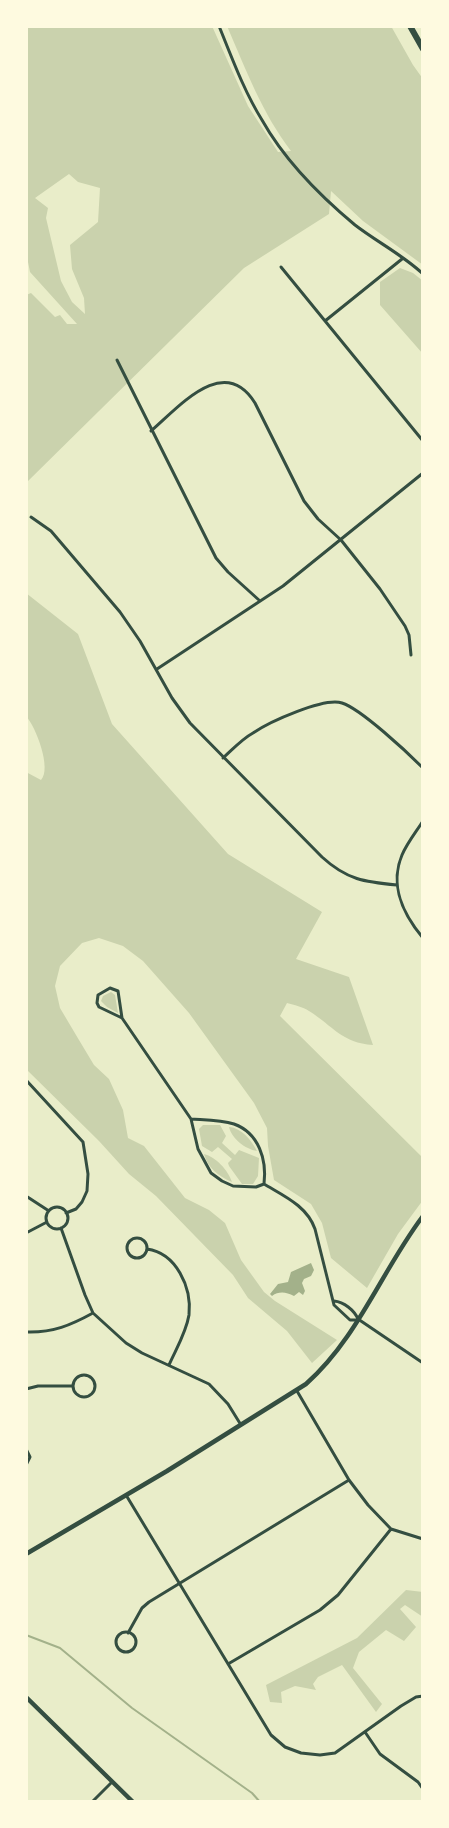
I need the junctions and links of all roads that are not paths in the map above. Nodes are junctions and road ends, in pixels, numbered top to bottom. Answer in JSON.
{"nodes":[{"id":1,"x":219,"y":26,"type":"edge"},
{"id":2,"x":410,"y":26,"type":"edge"},
{"id":3,"x":423,"y":50,"type":"edge"},
{"id":4,"x":402,"y":259,"type":"junction"},
{"id":5,"x":281,"y":267,"type":"dead end"},
{"id":6,"x":423,"y":274,"type":"edge"},
{"id":7,"x":325,"y":321,"type":"junction"},
{"id":8,"x":117,"y":360,"type":"dead end"},
{"id":9,"x":152,"y":431,"type":"junction"},
{"id":10,"x":423,"y":441,"type":"edge"},
{"id":11,"x":423,"y":473,"type":"edge"},
{"id":12,"x":31,"y":516,"type":"dead end"},
{"id":13,"x":341,"y":540,"type":"junction"},
{"id":14,"x":260,"y":601,"type":"junction"},
{"id":15,"x":411,"y":655,"type":"dead end"},
{"id":16,"x":156,"y":669,"type":"junction"},
{"id":17,"x":224,"y":758,"type":"junction"},
{"id":18,"x":423,"y":768,"type":"edge"},
{"id":19,"x":423,"y":821,"type":"edge"},
{"id":20,"x":397,"y":885,"type":"junction"},
{"id":21,"x":423,"y":938,"type":"edge"},
{"id":22,"x":122,"y":1018,"type":"junction"},
{"id":23,"x":26,"y":1080,"type":"edge"},
{"id":24,"x":191,"y":1119,"type":"junction"},
{"id":25,"x":264,"y":1184,"type":"junction"},
{"id":26,"x":26,"y":1196,"type":"edge"},
{"id":27,"x":49,"y":1211,"type":"junction"},
{"id":28,"x":66,"y":1213,"type":"junction"},
{"id":29,"x":423,"y":1216,"type":"edge"},
{"id":30,"x":47,"y":1222,"type":"junction"},
{"id":31,"x":61,"y":1228,"type":"junction"},
{"id":32,"x":26,"y":1233,"type":"edge"},
{"id":33,"x":147,"y":1250,"type":"junction"},
{"id":34,"x":334,"y":1301,"type":"junction"},
{"id":35,"x":94,"y":1313,"type":"junction"},
{"id":36,"x":358,"y":1319,"type":"junction"},
{"id":37,"x":26,"y":1332,"type":"edge"},
{"id":38,"x":423,"y":1363,"type":"edge"},
{"id":39,"x":169,"y":1366,"type":"junction"},
{"id":40,"x":73,"y":1386,"type":"junction"},
{"id":41,"x":26,"y":1389,"type":"edge"},
{"id":42,"x":297,"y":1391,"type":"junction"},
{"id":43,"x":241,"y":1425,"type":"junction"},
{"id":44,"x":26,"y":1449,"type":"edge"},
{"id":45,"x":26,"y":1466,"type":"edge"},
{"id":46,"x":349,"y":1480,"type":"junction"},
{"id":47,"x":126,"y":1495,"type":"junction"},
{"id":48,"x":391,"y":1528,"type":"junction"},
{"id":49,"x":423,"y":1540,"type":"edge"},
{"id":50,"x":26,"y":1554,"type":"edge"},
{"id":51,"x":179,"y":1583,"type":"junction"},
{"id":52,"x":128,"y":1633,"type":"junction"},
{"id":53,"x":228,"y":1664,"type":"junction"},
{"id":54,"x":423,"y":1696,"type":"edge"},
{"id":55,"x":26,"y":1697,"type":"edge"},
{"id":56,"x":365,"y":1732,"type":"junction"},
{"id":57,"x":112,"y":1781,"type":"junction"},
{"id":58,"x":423,"y":1789,"type":"edge"},
{"id":59,"x":92,"y":1802,"type":"edge"},
{"id":60,"x":133,"y":1802,"type":"edge"}],
"edges":[{"from":1,"to":4,"type":"street"},
{"from":2,"to":3,"type":"highway"},
{"from":4,"to":6,"type":"street"},
{"from":4,"to":7,"type":"street"},
{"from":5,"to":7,"type":"street"},
{"from":7,"to":10,"type":"street"},
{"from":8,"to":9,"type":"street"},
{"from":9,"to":13,"type":"street"},
{"from":9,"to":14,"type":"street"},
{"from":11,"to":13,"type":"street"},
{"from":12,"to":16,"type":"street"},
{"from":13,"to":14,"type":"street"},
{"from":13,"to":15,"type":"street"},
{"from":14,"to":16,"type":"street"},
{"from":16,"to":17,"type":"street"},
{"from":17,"to":18,"type":"street"},
{"from":17,"to":20,"type":"street"},
{"from":19,"to":20,"type":"street"},
{"from":20,"to":21,"type":"street"},
{"from":22,"to":22,"type":"street"},
{"from":22,"to":24,"type":"street"},
{"from":23,"to":28,"type":"street"},
{"from":24,"to":25,"type":"street"},
{"from":24,"to":25,"type":"street"},
{"from":25,"to":34,"type":"street"},
{"from":26,"to":27,"type":"street"},
{"from":27,"to":28,"type":"street"},
{"from":27,"to":30,"type":"street"},
{"from":28,"to":31,"type":"street"},
{"from":29,"to":36,"type":"street"},
{"from":30,"to":31,"type":"street"},
{"from":30,"to":32,"type":"street"},
{"from":31,"to":35,"type":"street"},
{"from":33,"to":33,"type":"street"},
{"from":33,"to":39,"type":"street"},
{"from":34,"to":36,"type":"street"},
{"from":34,"to":36,"type":"street"},
{"from":35,"to":37,"type":"street"},
{"from":35,"to":39,"type":"street"},
{"from":36,"to":38,"type":"street"},
{"from":36,"to":42,"type":"street"},
{"from":39,"to":43,"type":"street"},
{"from":40,"to":40,"type":"street"},
{"from":40,"to":41,"type":"street"},
{"from":42,"to":43,"type":"street"},
{"from":42,"to":46,"type":"street"},
{"from":43,"to":47,"type":"street"},
{"from":44,"to":45,"type":"street"},
{"from":46,"to":48,"type":"street"},
{"from":46,"to":51,"type":"street"},
{"from":47,"to":50,"type":"street"},
{"from":47,"to":51,"type":"street"},
{"from":48,"to":49,"type":"street"},
{"from":48,"to":53,"type":"street"},
{"from":51,"to":52,"type":"street"},
{"from":51,"to":53,"type":"street"},
{"from":52,"to":52,"type":"street"},
{"from":53,"to":56,"type":"street"},
{"from":54,"to":56,"type":"street"},
{"from":55,"to":57,"type":"street"},
{"from":56,"to":58,"type":"street"},
{"from":57,"to":59,"type":"street"},
{"from":57,"to":60,"type":"street"}]}
